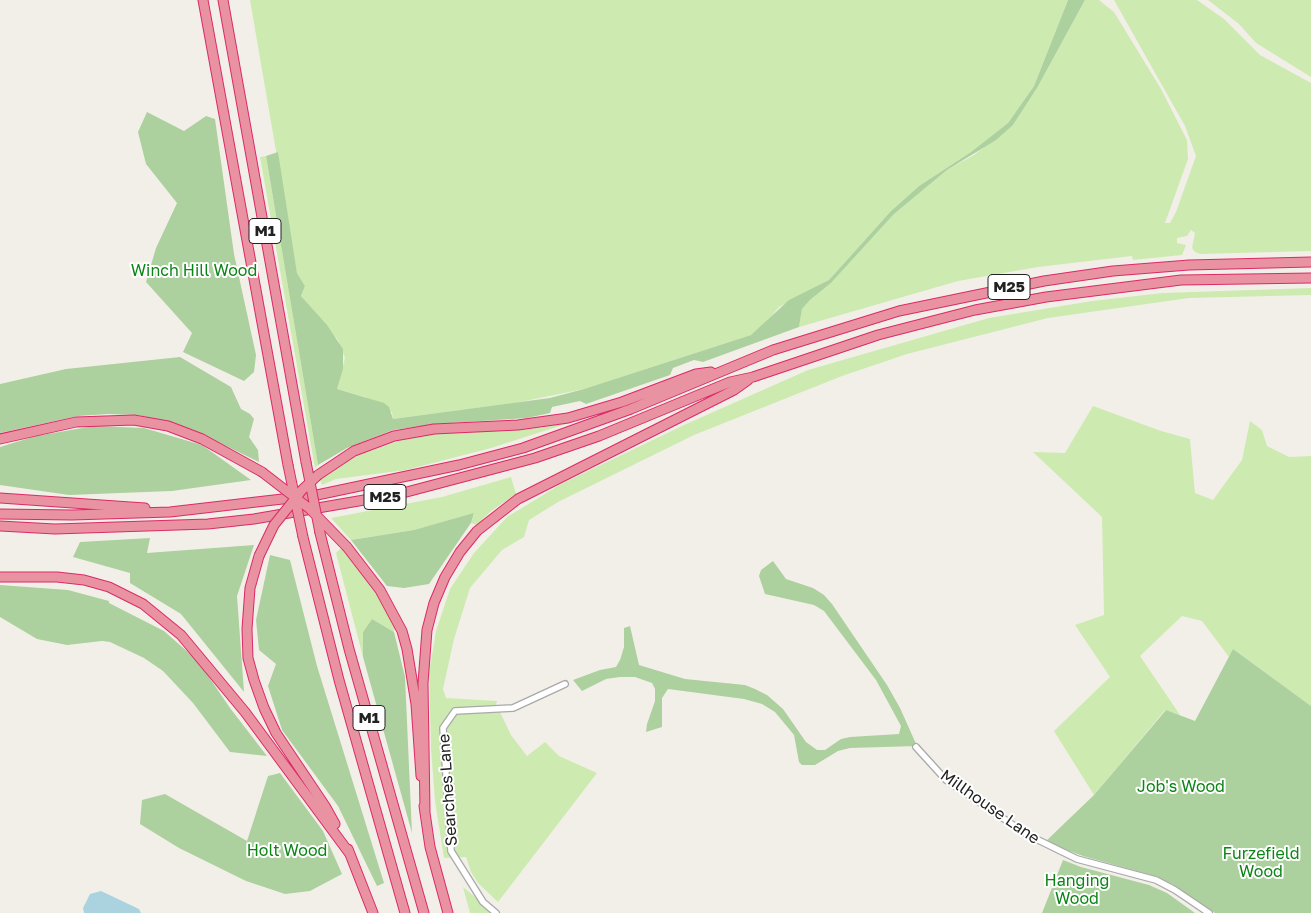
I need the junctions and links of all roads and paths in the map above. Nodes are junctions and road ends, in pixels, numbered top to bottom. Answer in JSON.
{"nodes":[{"id":1,"x":203,"y":0,"type":"edge"},
{"id":2,"x":223,"y":0,"type":"edge"},
{"id":3,"x":1311,"y":262,"type":"edge"},
{"id":4,"x":1311,"y":278,"type":"edge"},
{"id":5,"x":718,"y":372,"type":"junction"},
{"id":6,"x":753,"y":377,"type":"junction"},
{"id":7,"x":0,"y":439,"type":"edge"},
{"id":8,"x":0,"y":498,"type":"edge"},
{"id":9,"x":170,"y":512,"type":"junction"},
{"id":10,"x":0,"y":514,"type":"edge"},
{"id":11,"x":0,"y":526,"type":"edge"},
{"id":12,"x":0,"y":577,"type":"edge"},
{"id":13,"x":565,"y":684,"type":"dead end"},
{"id":14,"x":916,"y":748,"type":"dead end"},
{"id":15,"x":424,"y":811,"type":"junction"},
{"id":16,"x":350,"y":854,"type":"junction"},
{"id":17,"x":373,"y":913,"type":"edge"},
{"id":18,"x":405,"y":913,"type":"edge"},
{"id":19,"x":424,"y":913,"type":"edge"},
{"id":20,"x":448,"y":913,"type":"edge"},
{"id":21,"x":496,"y":913,"type":"edge"},
{"id":22,"x":1209,"y":913,"type":"edge"}],
"edges":[{"from":1,"to":18,"type":"highway","number":"M1","bridge":true},
{"from":2,"to":19,"type":"highway","number":"M1","bridge":true},
{"from":3,"to":5,"type":"highway","number":"M25"},
{"from":4,"to":6,"type":"highway","number":"M25"},
{"from":5,"to":9,"type":"highway","number":"M25"},
{"from":5,"to":16,"type":"highway","bridge":true},
{"from":6,"to":11,"type":"highway","number":"M25"},
{"from":6,"to":15,"type":"highway"},
{"from":7,"to":15,"type":"highway","bridge":true},
{"from":8,"to":9,"type":"highway","number":"M25"},
{"from":9,"to":10,"type":"highway","number":"M25"},
{"from":12,"to":16,"type":"highway"},
{"from":13,"to":21,"type":"street","name":"Searches Lane"},
{"from":14,"to":22,"type":"street","name":"Millhouse Lane"},
{"from":15,"to":20,"type":"highway"},
{"from":16,"to":17,"type":"highway"}]}
